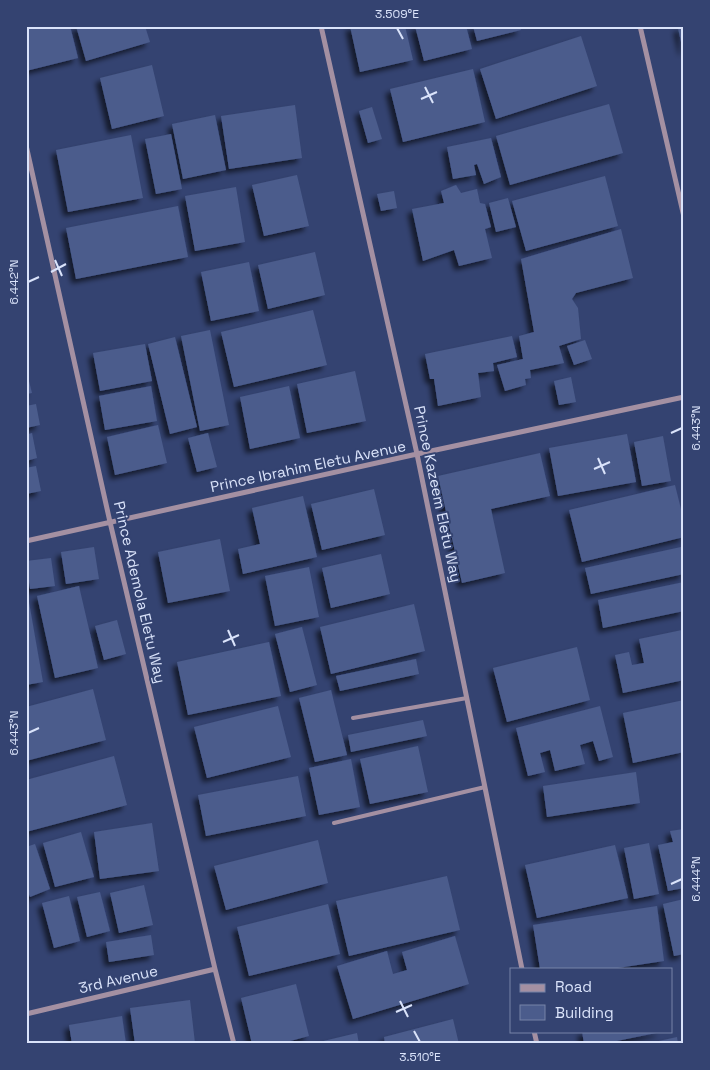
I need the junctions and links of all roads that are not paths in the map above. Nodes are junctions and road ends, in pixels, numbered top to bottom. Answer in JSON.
{"nodes":[{"id":1,"x":321,"y":26,"type":"edge"},
{"id":2,"x":640,"y":26,"type":"edge"},
{"id":3,"x":26,"y":145,"type":"edge"},
{"id":4,"x":684,"y":217,"type":"edge"},
{"id":5,"x":684,"y":397,"type":"edge"},
{"id":6,"x":417,"y":454,"type":"junction"},
{"id":7,"x":110,"y":522,"type":"junction"},
{"id":8,"x":26,"y":542,"type":"edge"},
{"id":9,"x":467,"y":698,"type":"junction"},
{"id":10,"x":353,"y":718,"type":"dead end"},
{"id":11,"x":485,"y":787,"type":"junction"},
{"id":12,"x":334,"y":824,"type":"dead end"},
{"id":13,"x":215,"y":968,"type":"junction"},
{"id":14,"x":522,"y":968,"type":"edge"},
{"id":15,"x":26,"y":1014,"type":"edge"},
{"id":16,"x":234,"y":1044,"type":"edge"}],
"edges":[{"from":1,"to":6,"type":"street","name":"Prince Kazeem Eletu Way"},
{"from":2,"to":4,"type":"street"},
{"from":3,"to":7,"type":"street","name":"Prince Ademola Eletu Way"},
{"from":5,"to":6,"type":"street","name":"Prince Ibrahim Eletu Avenue"},
{"from":6,"to":7,"type":"street","name":"Prince Ibrahim Eletu Avenue"},
{"from":6,"to":9,"type":"street","name":"Prince Kazeem Eletu Way"},
{"from":7,"to":8,"type":"street","name":"Prince Ibrahim Eletu Avenue"},
{"from":7,"to":13,"type":"street","name":"Prince Ademola Eletu Way"},
{"from":9,"to":10,"type":"lane"},
{"from":9,"to":11,"type":"street","name":"Prince Kazeem Eletu Way"},
{"from":11,"to":12,"type":"lane"},
{"from":11,"to":14,"type":"street","name":"Prince Kazeem Eletu Way"},
{"from":13,"to":15,"type":"street","name":"3rd Avenue"},
{"from":13,"to":16,"type":"street","name":"Prince Ademola Eletu Way"}]}
